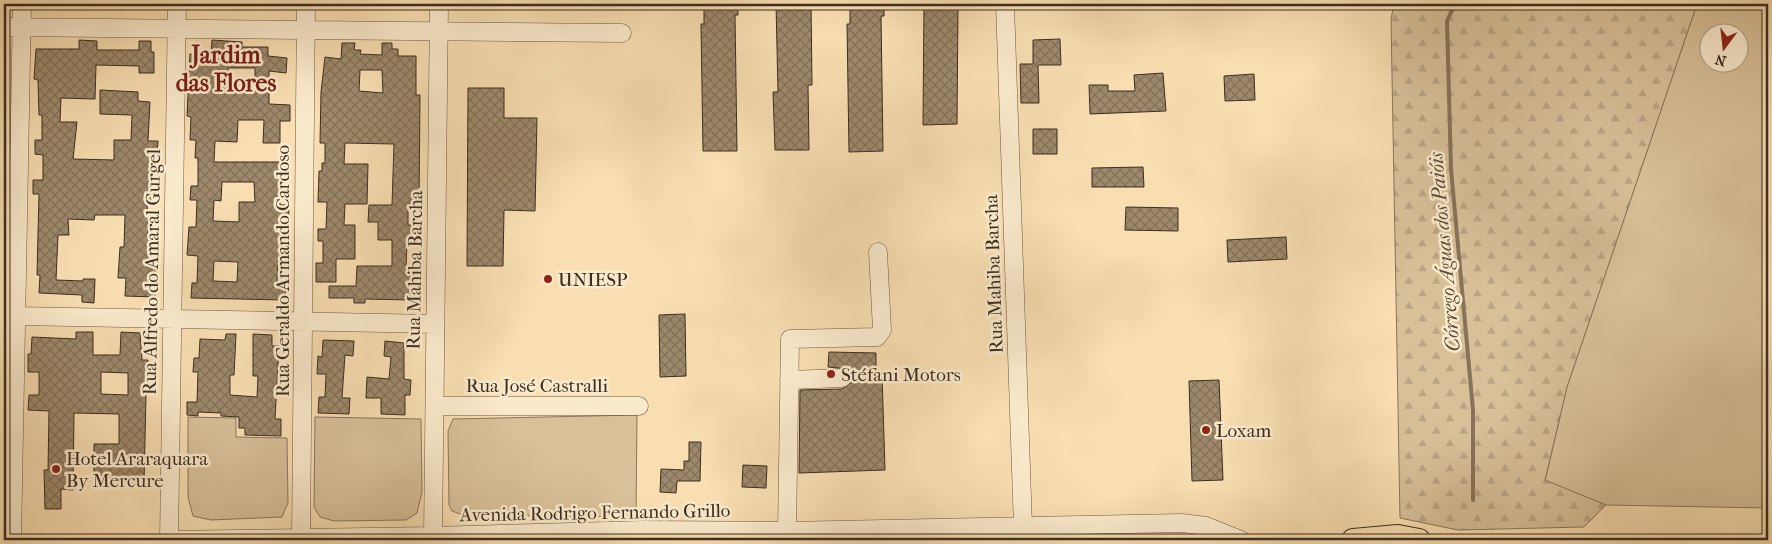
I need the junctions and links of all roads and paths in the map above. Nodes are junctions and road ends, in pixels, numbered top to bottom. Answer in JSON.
{"nodes":[{"id":1,"x":22,"y":4,"type":"edge"},
{"id":2,"x":177,"y":4,"type":"edge"},
{"id":3,"x":306,"y":4,"type":"edge"},
{"id":4,"x":439,"y":4,"type":"edge"},
{"id":5,"x":1004,"y":4,"type":"edge"},
{"id":6,"x":4,"y":27,"type":"edge"},
{"id":7,"x":21,"y":28,"type":"junction"},
{"id":8,"x":176,"y":28,"type":"junction"},
{"id":9,"x":305,"y":31,"type":"junction"},
{"id":10,"x":439,"y":32,"type":"junction"},
{"id":11,"x":622,"y":33,"type":"dead end"},
{"id":12,"x":11,"y":183,"type":"edge"},
{"id":13,"x":878,"y":252,"type":"dead end"},
{"id":14,"x":17,"y":316,"type":"junction"},
{"id":15,"x":171,"y":320,"type":"junction"},
{"id":16,"x":303,"y":321,"type":"junction"},
{"id":17,"x":435,"y":324,"type":"junction"},
{"id":18,"x":842,"y":378,"type":"dead end"},
{"id":19,"x":789,"y":380,"type":"junction"},
{"id":20,"x":435,"y":406,"type":"junction"},
{"id":21,"x":639,"y":406,"type":"dead end"},
{"id":22,"x":787,"y":531,"type":"junction"},
{"id":23,"x":1026,"y":534,"type":"edge"},
{"id":24,"x":433,"y":536,"type":"junction"},
{"id":25,"x":301,"y":538,"type":"junction"},
{"id":26,"x":1406,"y":539,"type":"edge"},
{"id":27,"x":12,"y":540,"type":"edge"},
{"id":28,"x":169,"y":540,"type":"edge"},
{"id":29,"x":203,"y":540,"type":"edge"},
{"id":30,"x":1241,"y":540,"type":"edge"},
{"id":31,"x":1354,"y":540,"type":"edge"}],
"edges":[{"from":1,"to":7,"type":"street"},
{"from":2,"to":8,"type":"street","name":"Rua Alfredo do Amaral Gurgel"},
{"from":3,"to":9,"type":"street","name":"Rua Geraldo Armando Cardoso"},
{"from":4,"to":10,"type":"street","name":"Rua Mahiba Barcha"},
{"from":5,"to":23,"type":"street","name":"Rua Mahiba Barcha"},
{"from":6,"to":7,"type":"street"},
{"from":7,"to":8,"type":"street"},
{"from":7,"to":12,"type":"street"},
{"from":8,"to":9,"type":"street"},
{"from":8,"to":15,"type":"street","name":"Rua Alfredo do Amaral Gurgel"},
{"from":9,"to":10,"type":"street"},
{"from":9,"to":16,"type":"street","name":"Rua Geraldo Armando Cardoso"},
{"from":10,"to":11,"type":"street"},
{"from":10,"to":17,"type":"street","name":"Rua Mahiba Barcha"},
{"from":12,"to":14,"type":"street"},
{"from":13,"to":19,"type":"street"},
{"from":14,"to":15,"type":"street"},
{"from":14,"to":27,"type":"street"},
{"from":15,"to":16,"type":"street"},
{"from":15,"to":28,"type":"street","name":"Rua Alfredo do Amaral Gurgel"},
{"from":16,"to":17,"type":"street"},
{"from":16,"to":25,"type":"street","name":"Rua Geraldo Armando Cardoso"},
{"from":17,"to":20,"type":"street","name":"Rua Mahiba Barcha"},
{"from":18,"to":19,"type":"street"},
{"from":19,"to":22,"type":"street"},
{"from":20,"to":21,"type":"street","name":"Rua José Castralli"},
{"from":20,"to":24,"type":"street","name":"Rua Mahiba Barcha"},
{"from":22,"to":23,"type":"street","name":"Avenida Rodrigo Fernando Grillo"},
{"from":22,"to":24,"type":"street","name":"Avenida Rodrigo Fernando Grillo"},
{"from":23,"to":30,"type":"street","name":"Avenida Rodrigo Fernando Grillo"},
{"from":24,"to":25,"type":"street","name":"Avenida Rodrigo Fernando Grillo"},
{"from":25,"to":29,"type":"street","name":"Avenida Rodrigo Fernando Grillo"},
{"from":26,"to":31,"type":"main road"},
{"from":28,"to":29,"type":"street","name":"Avenida Rodrigo Fernando Grillo"}]}
